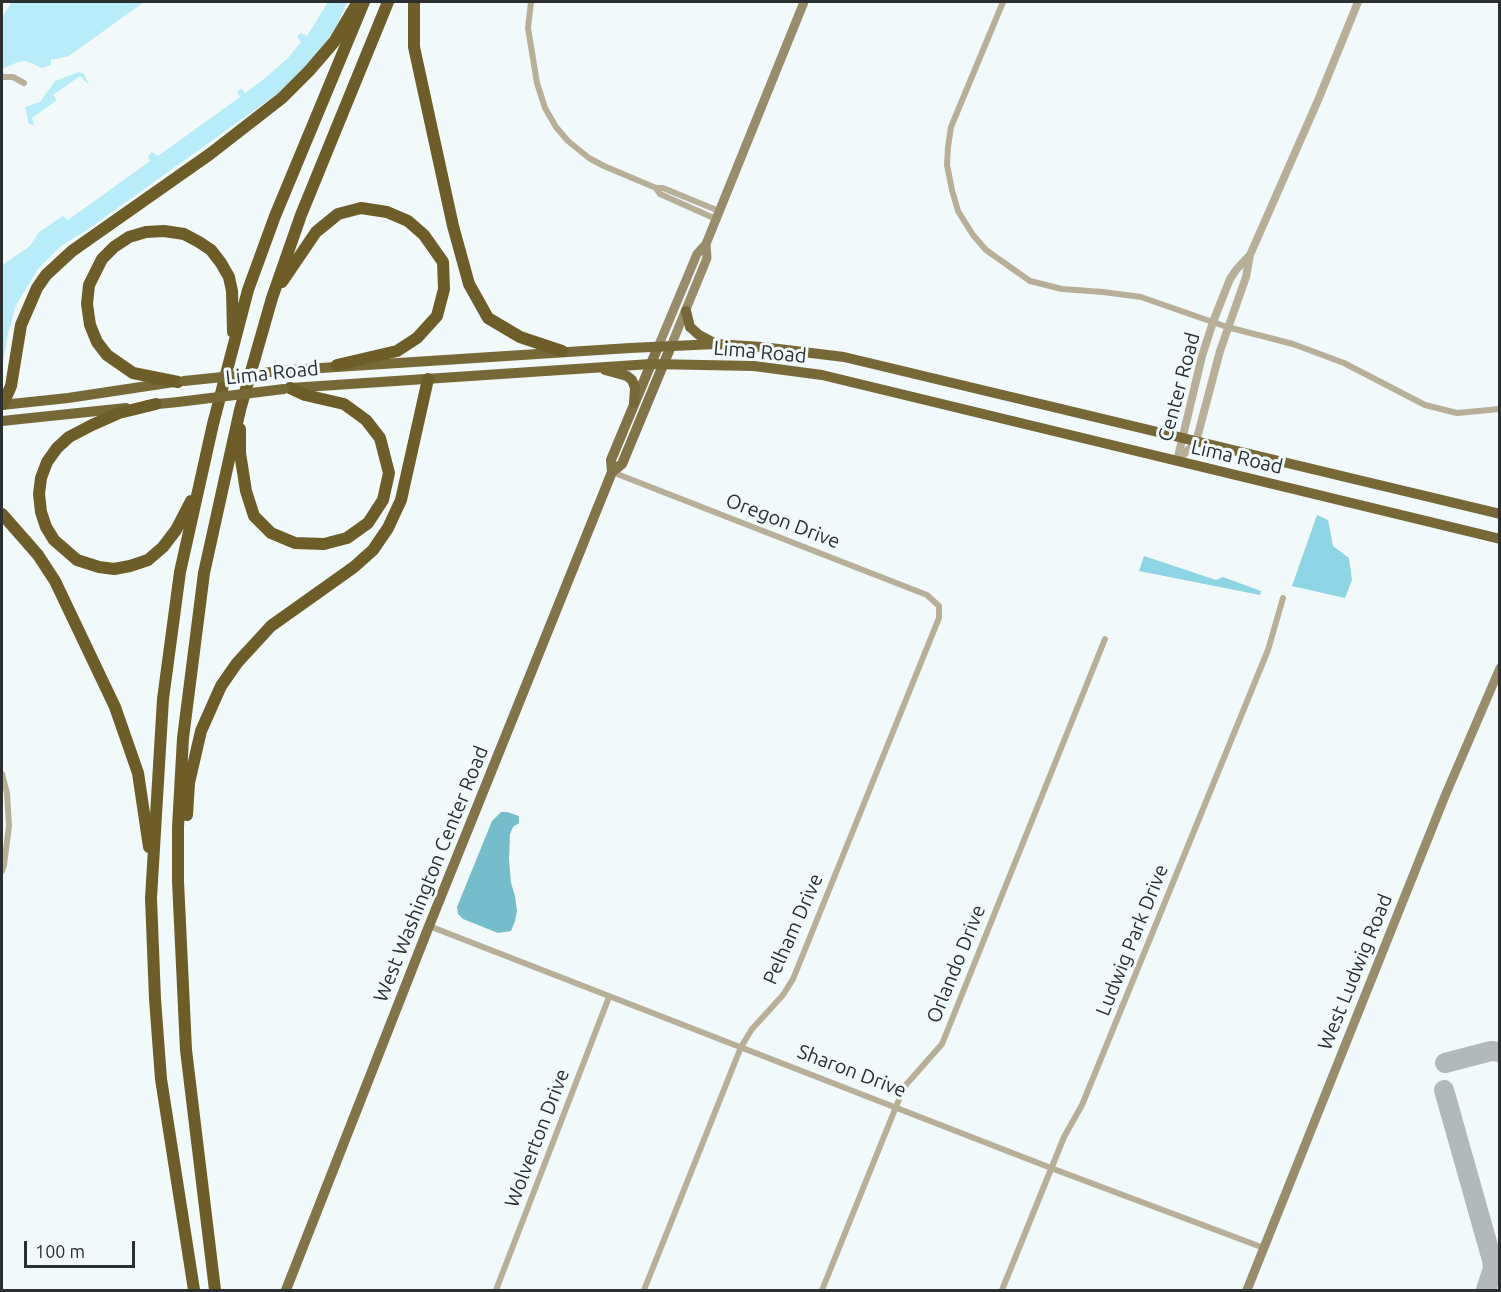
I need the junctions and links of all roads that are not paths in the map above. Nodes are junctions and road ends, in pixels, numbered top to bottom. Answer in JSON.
{"nodes":[{"id":1,"x":358,"y":2,"type":"edge"},
{"id":2,"x":364,"y":2,"type":"edge"},
{"id":3,"x":388,"y":2,"type":"edge"},
{"id":4,"x":414,"y":2,"type":"edge"},
{"id":5,"x":531,"y":2,"type":"edge"},
{"id":6,"x":804,"y":2,"type":"edge"},
{"id":7,"x":1003,"y":2,"type":"edge"},
{"id":8,"x":1358,"y":2,"type":"edge"},
{"id":9,"x":2,"y":77,"type":"edge"},
{"id":10,"x":24,"y":82,"type":"dead end"},
{"id":11,"x":718,"y":215,"type":"junction"},
{"id":12,"x":706,"y":244,"type":"junction"},
{"id":13,"x":1250,"y":255,"type":"junction"},
{"id":14,"x":272,"y":298,"type":"junction"},
{"id":15,"x":686,"y":311,"type":"junction"},
{"id":16,"x":1213,"y":322,"type":"junction"},
{"id":17,"x":1227,"y":327,"type":"junction"},
{"id":18,"x":716,"y":344,"type":"junction"},
{"id":19,"x":671,"y":346,"type":"junction"},
{"id":20,"x":658,"y":347,"type":"junction"},
{"id":21,"x":233,"y":348,"type":"junction"},
{"id":22,"x":562,"y":351,"type":"junction"},
{"id":23,"x":651,"y":364,"type":"junction"},
{"id":24,"x":665,"y":364,"type":"junction"},
{"id":25,"x":337,"y":365,"type":"junction"},
{"id":26,"x":593,"y":367,"type":"junction"},
{"id":27,"x":428,"y":379,"type":"junction"},
{"id":28,"x":181,"y":382,"type":"junction"},
{"id":29,"x":287,"y":389,"type":"junction"},
{"id":30,"x":634,"y":403,"type":"junction"},
{"id":31,"x":2,"y":404,"type":"edge"},
{"id":32,"x":156,"y":404,"type":"junction"},
{"id":33,"x":1500,"y":409,"type":"edge"},
{"id":34,"x":240,"y":410,"type":"junction"},
{"id":35,"x":2,"y":421,"type":"edge"},
{"id":36,"x":1181,"y":439,"type":"junction"},
{"id":37,"x":1196,"y":442,"type":"junction"},
{"id":38,"x":1177,"y":461,"type":"junction"},
{"id":39,"x":612,"y":472,"type":"junction"},
{"id":40,"x":201,"y":478,"type":"junction"},
{"id":41,"x":2,"y":514,"type":"edge"},
{"id":42,"x":1500,"y":514,"type":"edge"},
{"id":43,"x":1500,"y":539,"type":"edge"},
{"id":44,"x":1282,"y":598,"type":"dead end"},
{"id":45,"x":939,"y":606,"type":"joint"},
{"id":46,"x":1105,"y":639,"type":"dead end"},
{"id":47,"x":1500,"y":668,"type":"edge"},
{"id":48,"x":2,"y":774,"type":"edge"},
{"id":49,"x":2,"y":871,"type":"edge"},
{"id":50,"x":153,"y":877,"type":"junction"},
{"id":51,"x":178,"y":881,"type":"junction"},
{"id":52,"x":429,"y":926,"type":"junction"},
{"id":53,"x":609,"y":997,"type":"junction"},
{"id":54,"x":741,"y":1047,"type":"junction"},
{"id":55,"x":895,"y":1106,"type":"junction"},
{"id":56,"x":1051,"y":1167,"type":"junction"},
{"id":57,"x":1264,"y":1248,"type":"junction"},
{"id":58,"x":194,"y":1290,"type":"edge"},
{"id":59,"x":215,"y":1290,"type":"edge"},
{"id":60,"x":286,"y":1290,"type":"edge"},
{"id":61,"x":496,"y":1290,"type":"edge"},
{"id":62,"x":644,"y":1290,"type":"edge"},
{"id":63,"x":822,"y":1290,"type":"edge"},
{"id":64,"x":1002,"y":1290,"type":"edge"},
{"id":65,"x":1247,"y":1290,"type":"edge"}],
"edges":[{"from":1,"to":31,"type":"highway"},
{"from":2,"to":21,"type":"highway"},
{"from":3,"to":14,"type":"highway"},
{"from":4,"to":22,"type":"highway"},
{"from":5,"to":11,"type":"street"},
{"from":6,"to":11,"type":"main road","name":"West Washington Center Road"},
{"from":7,"to":16,"type":"street"},
{"from":8,"to":13,"type":"street","name":"Center Road"},
{"from":9,"to":10,"type":"street"},
{"from":11,"to":12,"type":"main road","name":"West Washington Center Road"},
{"from":12,"to":15,"type":"main road","name":"West Washington Center Road"},
{"from":12,"to":20,"type":"main road","name":"West Washington Center Road"},
{"from":13,"to":16,"type":"street","name":"Center Road"},
{"from":13,"to":17,"type":"street","name":"Center Road"},
{"from":14,"to":25,"type":"highway"},
{"from":14,"to":34,"type":"highway"},
{"from":15,"to":18,"type":"highway"},
{"from":15,"to":19,"type":"main road","name":"West Washington Center Road"},
{"from":16,"to":17,"type":"street"},
{"from":16,"to":36,"type":"street","name":"Center Road"},
{"from":17,"to":33,"type":"street"},
{"from":17,"to":37,"type":"street","name":"Center Road"},
{"from":18,"to":19,"type":"highway","name":"Lima Road"},
{"from":18,"to":36,"type":"highway","name":"Lima Road"},
{"from":19,"to":20,"type":"highway","name":"Lima Road"},
{"from":19,"to":24,"type":"main road","name":"West Washington Center Road"},
{"from":20,"to":22,"type":"highway","name":"Lima Road"},
{"from":20,"to":23,"type":"main road","name":"West Washington Center Road"},
{"from":21,"to":28,"type":"highway"},
{"from":21,"to":40,"type":"highway"},
{"from":22,"to":25,"type":"highway","name":"Lima Road"},
{"from":23,"to":24,"type":"highway","name":"Lima Road"},
{"from":23,"to":26,"type":"highway","name":"Lima Road"},
{"from":23,"to":30,"type":"main road","name":"West Washington Center Road"},
{"from":24,"to":38,"type":"highway","name":"Lima Road"},
{"from":24,"to":39,"type":"main road","name":"West Washington Center Road"},
{"from":25,"to":28,"type":"highway","name":"Lima Road","bridge":true},
{"from":26,"to":27,"type":"highway","name":"Lima Road"},
{"from":26,"to":30,"type":"highway"},
{"from":27,"to":29,"type":"highway","name":"Lima Road"},
{"from":27,"to":51,"type":"highway"},
{"from":28,"to":31,"type":"highway","name":"Lima Road"},
{"from":29,"to":32,"type":"highway","name":"Lima Road","bridge":true},
{"from":29,"to":34,"type":"highway"},
{"from":30,"to":39,"type":"main road","name":"West Washington Center Road"},
{"from":32,"to":35,"type":"highway","name":"Lima Road"},
{"from":32,"to":40,"type":"highway"},
{"from":34,"to":51,"type":"highway"},
{"from":36,"to":37,"type":"highway","name":"Lima Road"},
{"from":36,"to":38,"type":"street","name":"Center Road"},
{"from":37,"to":38,"type":"street","name":"Center Road"},
{"from":37,"to":42,"type":"highway","name":"Lima Road"},
{"from":38,"to":43,"type":"highway","name":"Lima Road"},
{"from":39,"to":45,"type":"street","name":"Oregon Drive"},
{"from":39,"to":52,"type":"main road","name":"West Washington Center Road"},
{"from":40,"to":50,"type":"highway"},
{"from":41,"to":50,"type":"highway"},
{"from":44,"to":56,"type":"street","name":"Ludwig Park Drive"},
{"from":45,"to":54,"type":"street","name":"Pelham Drive"},
{"from":46,"to":55,"type":"street","name":"Orlando Drive"},
{"from":47,"to":57,"type":"main road","name":"West Ludwig Road"},
{"from":48,"to":49,"type":"street"},
{"from":50,"to":58,"type":"highway"},
{"from":51,"to":59,"type":"highway"},
{"from":52,"to":53,"type":"street","name":"Sharon Drive"},
{"from":52,"to":60,"type":"main road","name":"West Washington Center Road"},
{"from":53,"to":54,"type":"street","name":"Sharon Drive"},
{"from":53,"to":61,"type":"street","name":"Wolverton Drive"},
{"from":54,"to":55,"type":"street","name":"Sharon Drive"},
{"from":54,"to":62,"type":"street","name":"Pelham Drive"},
{"from":55,"to":56,"type":"street","name":"Sharon Drive"},
{"from":55,"to":63,"type":"street","name":"Orlando Drive"},
{"from":56,"to":57,"type":"street","name":"Sharon Drive"},
{"from":56,"to":64,"type":"street","name":"Ludwig Park Drive"},
{"from":57,"to":65,"type":"main road","name":"West Ludwig Road"}]}
